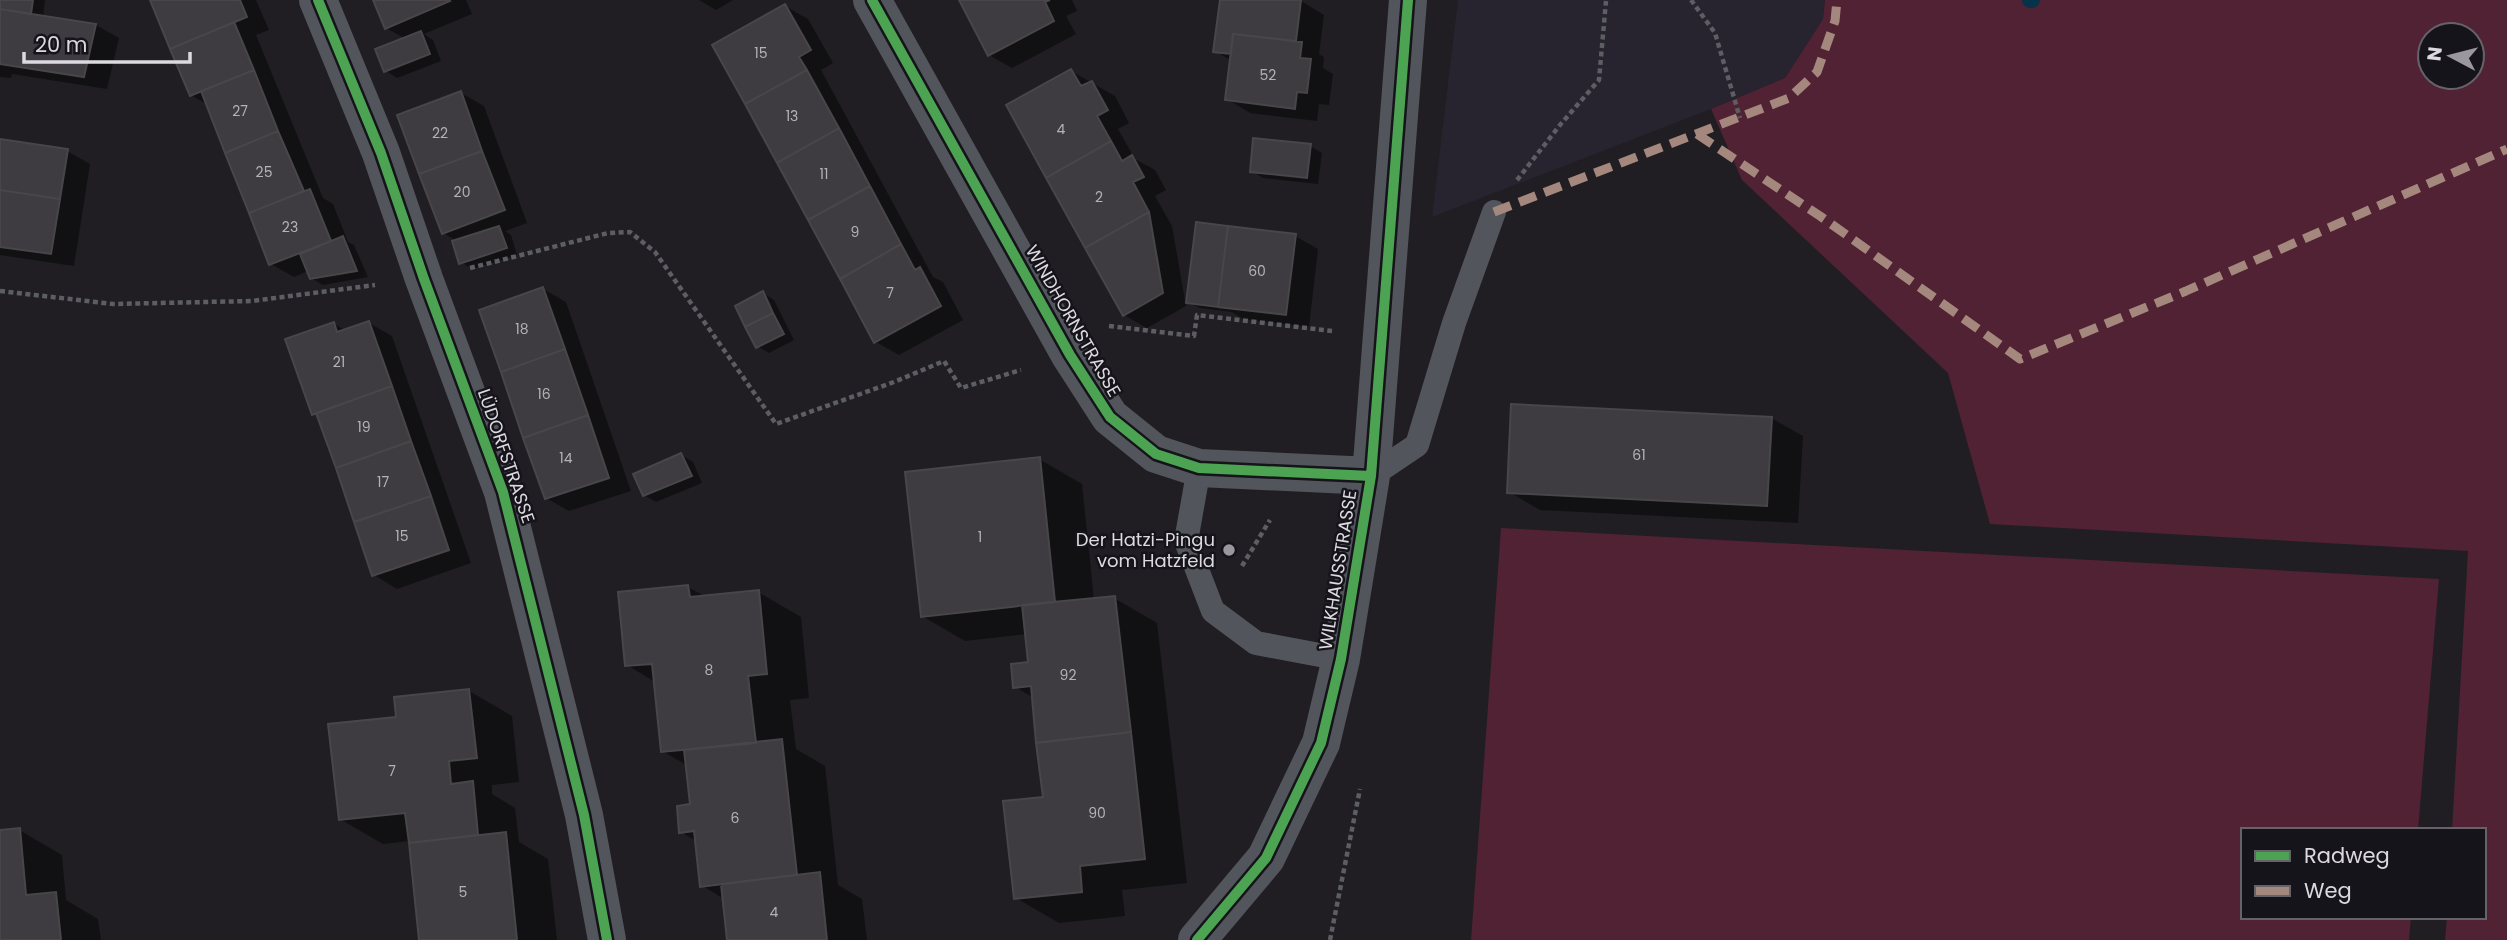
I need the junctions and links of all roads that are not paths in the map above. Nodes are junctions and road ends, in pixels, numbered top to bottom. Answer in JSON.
{"nodes":[{"id":1,"x":318,"y":0,"type":"edge"},
{"id":2,"x":872,"y":0,"type":"edge"},
{"id":3,"x":1408,"y":0,"type":"edge"},
{"id":4,"x":1494,"y":212,"type":"road end"},
{"id":5,"x":1199,"y":468,"type":"junction"},
{"id":6,"x":1371,"y":476,"type":"junction"},
{"id":7,"x":1341,"y":659,"type":"junction"},
{"id":8,"x":607,"y":940,"type":"edge"},
{"id":9,"x":1197,"y":940,"type":"edge"}],
"edges":[{"from":1,"to":8,"type":"street","name":"LÜDORFSTRASSE"},
{"from":2,"to":5,"type":"street","name":"WINDHORNSTRASSE"},
{"from":3,"to":6,"type":"street","name":"WILKHAUSSTRASSE"},
{"from":4,"to":6,"type":"lane"},
{"from":5,"to":6,"type":"street","name":"WINDHORNSTRASSE"},
{"from":5,"to":7,"type":"lane"},
{"from":6,"to":7,"type":"street","name":"WILKHAUSSTRASSE"},
{"from":7,"to":9,"type":"street","name":"WILKHAUSSTRASSE"}]}
